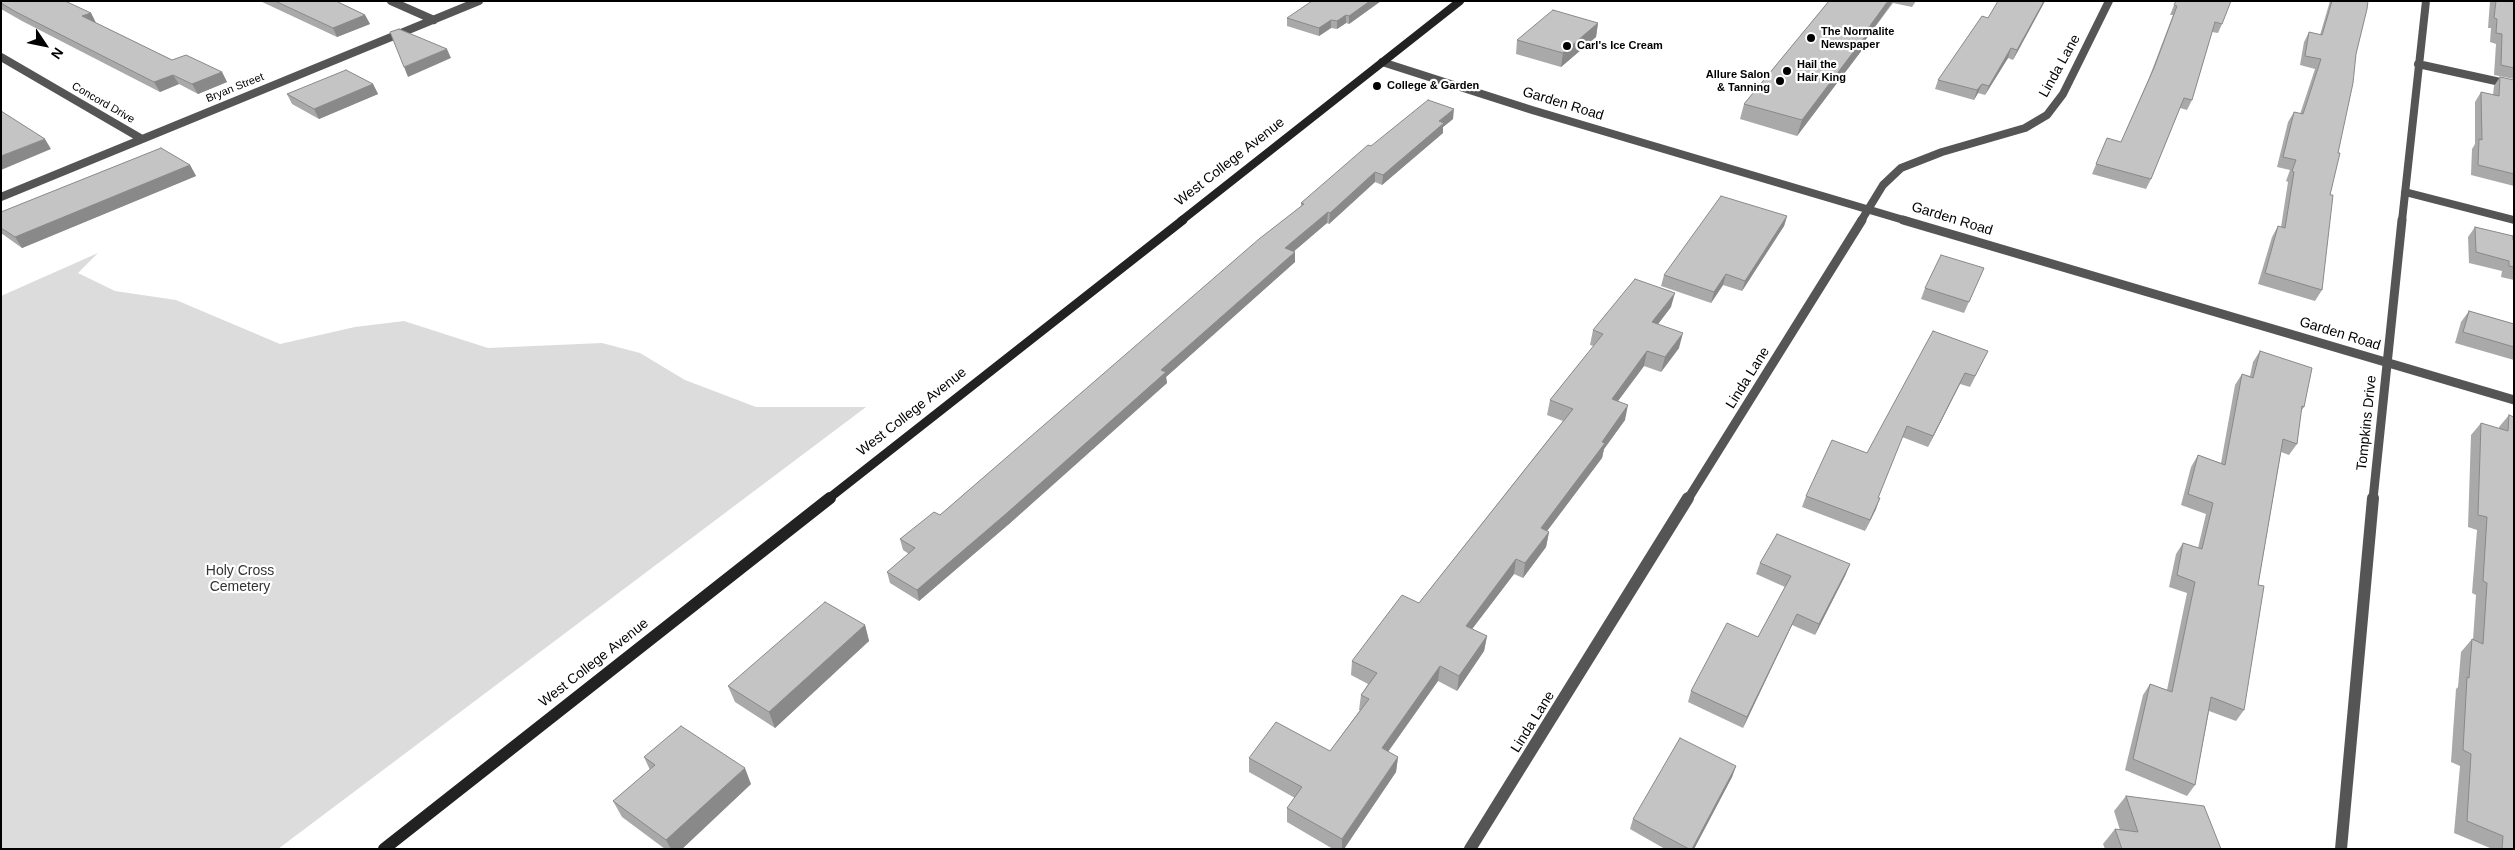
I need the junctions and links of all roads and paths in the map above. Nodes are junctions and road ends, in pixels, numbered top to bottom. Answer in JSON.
{"nodes":[{"id":1,"x":391,"y":1,"type":"edge"},
{"id":2,"x":478,"y":1,"type":"edge"},
{"id":3,"x":1460,"y":1,"type":"edge"},
{"id":4,"x":2109,"y":1,"type":"edge"},
{"id":5,"x":2426,"y":1,"type":"edge"},
{"id":6,"x":434,"y":20,"type":"junction"},
{"id":7,"x":1,"y":57,"type":"edge"},
{"id":8,"x":1382,"y":62,"type":"junction"},
{"id":9,"x":2418,"y":64,"type":"junction"},
{"id":10,"x":2514,"y":85,"type":"edge"},
{"id":11,"x":142,"y":139,"type":"junction"},
{"id":12,"x":2405,"y":192,"type":"junction"},
{"id":13,"x":1,"y":197,"type":"edge"},
{"id":14,"x":1869,"y":209,"type":"junction"},
{"id":15,"x":2514,"y":220,"type":"edge"},
{"id":16,"x":2386,"y":362,"type":"junction"},
{"id":17,"x":2514,"y":400,"type":"edge"},
{"id":18,"x":384,"y":849,"type":"edge"},
{"id":19,"x":1470,"y":849,"type":"edge"},
{"id":20,"x":2340,"y":849,"type":"edge"}],
"edges":[{"from":1,"to":6,"type":"street"},
{"from":2,"to":6,"type":"street","name":"Bryan Street"},
{"from":3,"to":8,"type":"main road","name":"West College Avenue"},
{"from":4,"to":14,"type":"street","name":"Linda Lane"},
{"from":5,"to":9,"type":"street","name":"Tompkins Drive"},
{"from":6,"to":11,"type":"street","name":"Bryan Street"},
{"from":7,"to":11,"type":"street","name":"Concord Drive"},
{"from":8,"to":14,"type":"street","name":"Garden Road"},
{"from":8,"to":18,"type":"main road","name":"West College Avenue"},
{"from":9,"to":10,"type":"street"},
{"from":9,"to":12,"type":"street","name":"Tompkins Drive"},
{"from":11,"to":13,"type":"street","name":"Bryan Street"},
{"from":12,"to":15,"type":"street"},
{"from":12,"to":16,"type":"street","name":"Tompkins Drive"},
{"from":14,"to":16,"type":"street","name":"Garden Road"},
{"from":14,"to":19,"type":"street","name":"Linda Lane"},
{"from":16,"to":17,"type":"street","name":"Garden Road"},
{"from":16,"to":20,"type":"street","name":"Tompkins Drive"}]}
